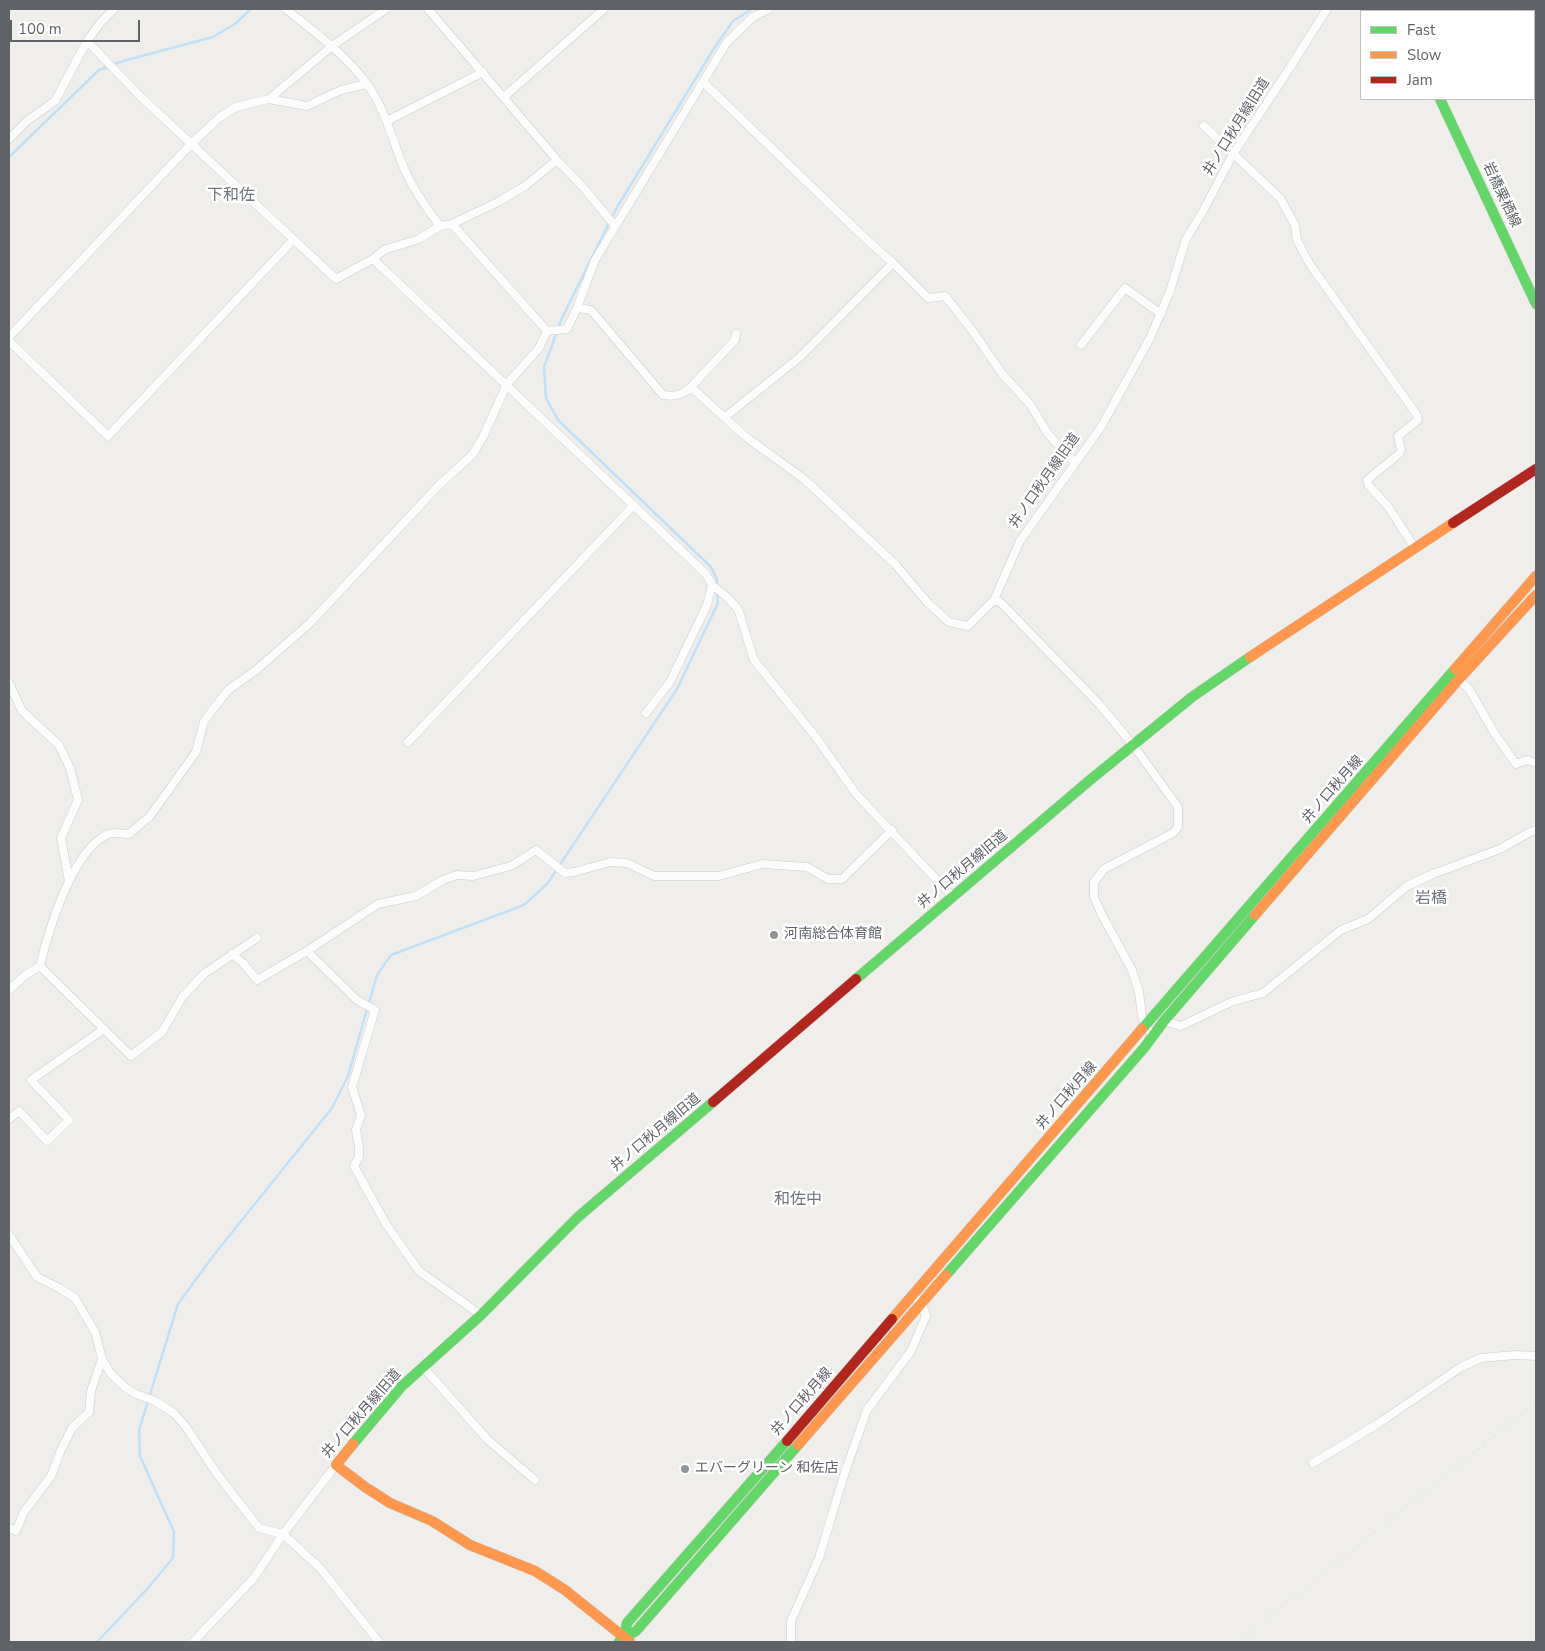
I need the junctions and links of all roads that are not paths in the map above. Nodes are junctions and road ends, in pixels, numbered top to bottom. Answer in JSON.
{"nodes":[{"id":1,"x":114,"y":9,"type":"edge"},
{"id":2,"x":286,"y":9,"type":"edge"},
{"id":3,"x":386,"y":9,"type":"edge"},
{"id":4,"x":428,"y":9,"type":"edge"},
{"id":5,"x":604,"y":9,"type":"edge"},
{"id":6,"x":769,"y":9,"type":"edge"},
{"id":7,"x":1327,"y":9,"type":"edge"},
{"id":8,"x":87,"y":41,"type":"junction"},
{"id":9,"x":332,"y":46,"type":"junction"},
{"id":10,"x":483,"y":72,"type":"junction"},
{"id":11,"x":704,"y":83,"type":"junction"},
{"id":12,"x":367,"y":84,"type":"junction"},
{"id":13,"x":504,"y":97,"type":"junction"},
{"id":14,"x":269,"y":99,"type":"junction"},
{"id":15,"x":1440,"y":100,"type":"edge"},
{"id":16,"x":387,"y":121,"type":"junction"},
{"id":17,"x":1204,"y":126,"type":"dead end"},
{"id":18,"x":9,"y":138,"type":"edge"},
{"id":19,"x":191,"y":144,"type":"junction"},
{"id":20,"x":1233,"y":154,"type":"junction"},
{"id":21,"x":557,"y":160,"type":"junction"},
{"id":22,"x":452,"y":224,"type":"junction"},
{"id":23,"x":440,"y":226,"type":"junction"},
{"id":24,"x":615,"y":226,"type":"junction"},
{"id":25,"x":294,"y":240,"type":"junction"},
{"id":26,"x":372,"y":259,"type":"junction"},
{"id":27,"x":893,"y":262,"type":"junction"},
{"id":28,"x":1536,"y":304,"type":"edge"},
{"id":29,"x":577,"y":308,"type":"junction"},
{"id":30,"x":1161,"y":314,"type":"junction"},
{"id":31,"x":549,"y":331,"type":"junction"},
{"id":32,"x":736,"y":334,"type":"dead end"},
{"id":33,"x":9,"y":339,"type":"edge"},
{"id":34,"x":1082,"y":345,"type":"dead end"},
{"id":35,"x":507,"y":384,"type":"junction"},
{"id":36,"x":689,"y":389,"type":"junction"},
{"id":37,"x":725,"y":417,"type":"junction"},
{"id":38,"x":1075,"y":463,"type":"junction"},
{"id":39,"x":1536,"y":469,"type":"edge"},
{"id":40,"x":634,"y":505,"type":"junction"},
{"id":41,"x":1415,"y":548,"type":"junction"},
{"id":42,"x":1536,"y":576,"type":"edge"},
{"id":43,"x":712,"y":585,"type":"junction"},
{"id":44,"x":1536,"y":595,"type":"edge"},
{"id":45,"x":994,"y":600,"type":"junction"},
{"id":46,"x":1456,"y":676,"type":"junction"},
{"id":47,"x":9,"y":683,"type":"edge"},
{"id":48,"x":646,"y":713,"type":"dead end"},
{"id":49,"x":408,"y":742,"type":"dead end"},
{"id":50,"x":1133,"y":745,"type":"junction"},
{"id":51,"x":1536,"y":763,"type":"edge"},
{"id":52,"x":892,"y":830,"type":"junction"},
{"id":53,"x":1536,"y":830,"type":"edge"},
{"id":54,"x":69,"y":881,"type":"junction"},
{"id":55,"x":953,"y":897,"type":"junction"},
{"id":56,"x":257,"y":938,"type":"dead end"},
{"id":57,"x":307,"y":951,"type":"junction"},
{"id":58,"x":232,"y":954,"type":"junction"},
{"id":59,"x":40,"y":966,"type":"junction"},
{"id":60,"x":9,"y":990,"type":"edge"},
{"id":61,"x":1164,"y":1021,"type":"junction"},
{"id":62,"x":1145,"y":1025,"type":"junction"},
{"id":63,"x":104,"y":1030,"type":"junction"},
{"id":64,"x":1153,"y":1036,"type":"junction"},
{"id":65,"x":9,"y":1120,"type":"edge"},
{"id":66,"x":9,"y":1235,"type":"edge"},
{"id":67,"x":912,"y":1296,"type":"junction"},
{"id":68,"x":922,"y":1303,"type":"junction"},
{"id":69,"x":480,"y":1315,"type":"junction"},
{"id":70,"x":1536,"y":1356,"type":"edge"},
{"id":71,"x":102,"y":1359,"type":"junction"},
{"id":72,"x":423,"y":1367,"type":"junction"},
{"id":73,"x":1313,"y":1463,"type":"dead end"},
{"id":74,"x":336,"y":1464,"type":"junction"},
{"id":75,"x":534,"y":1480,"type":"dead end"},
{"id":76,"x":9,"y":1528,"type":"edge"},
{"id":77,"x":283,"y":1534,"type":"junction"},
{"id":78,"x":624,"y":1640,"type":"edge"},
{"id":79,"x":193,"y":1642,"type":"edge"},
{"id":80,"x":379,"y":1642,"type":"edge"},
{"id":81,"x":791,"y":1642,"type":"edge"}],
"edges":[{"from":1,"to":8,"type":"street"},
{"from":2,"to":9,"type":"street"},
{"from":3,"to":9,"type":"street"},
{"from":4,"to":10,"type":"street"},
{"from":5,"to":13,"type":"street"},
{"from":6,"to":11,"type":"street"},
{"from":7,"to":20,"type":"street","name":"井ノ口秋月線旧道"},
{"from":8,"to":18,"type":"street"},
{"from":8,"to":19,"type":"street"},
{"from":9,"to":12,"type":"street"},
{"from":9,"to":14,"type":"street"},
{"from":10,"to":13,"type":"street"},
{"from":10,"to":16,"type":"street"},
{"from":11,"to":24,"type":"street"},
{"from":11,"to":27,"type":"street"},
{"from":12,"to":14,"type":"street"},
{"from":12,"to":16,"type":"street"},
{"from":13,"to":21,"type":"street"},
{"from":14,"to":19,"type":"street"},
{"from":15,"to":28,"type":"main road","name":"岩橋栗栖線"},
{"from":16,"to":23,"type":"street"},
{"from":17,"to":20,"type":"street"},
{"from":19,"to":25,"type":"street"},
{"from":19,"to":33,"type":"street"},
{"from":20,"to":30,"type":"street","name":"井ノ口秋月線旧道"},
{"from":20,"to":41,"type":"street"},
{"from":21,"to":22,"type":"street"},
{"from":21,"to":24,"type":"street"},
{"from":22,"to":23,"type":"street"},
{"from":22,"to":31,"type":"street"},
{"from":23,"to":26,"type":"street"},
{"from":24,"to":29,"type":"street"},
{"from":25,"to":26,"type":"street"},
{"from":25,"to":33,"type":"street"},
{"from":26,"to":35,"type":"street"},
{"from":27,"to":37,"type":"street"},
{"from":27,"to":38,"type":"street"},
{"from":29,"to":31,"type":"street"},
{"from":29,"to":36,"type":"street"},
{"from":30,"to":34,"type":"street"},
{"from":30,"to":38,"type":"street","name":"井ノ口秋月線旧道"},
{"from":31,"to":35,"type":"street"},
{"from":32,"to":36,"type":"street"},
{"from":35,"to":40,"type":"street"},
{"from":35,"to":54,"type":"street"},
{"from":36,"to":37,"type":"street"},
{"from":37,"to":45,"type":"street"},
{"from":38,"to":45,"type":"street","name":"井ノ口秋月線旧道"},
{"from":39,"to":41,"type":"main road","name":"井ノ口秋月線旧道"},
{"from":40,"to":43,"type":"street"},
{"from":40,"to":49,"type":"street"},
{"from":41,"to":50,"type":"main road","name":"井ノ口秋月線旧道"},
{"from":42,"to":46,"type":"main road","name":"井ノ口秋月線"},
{"from":43,"to":48,"type":"street"},
{"from":43,"to":52,"type":"street"},
{"from":44,"to":46,"type":"main road","name":"井ノ口秋月線"},
{"from":45,"to":50,"type":"street"},
{"from":46,"to":51,"type":"street"},
{"from":46,"to":61,"type":"main road","name":"井ノ口秋月線"},
{"from":46,"to":62,"type":"main road","name":"井ノ口秋月線"},
{"from":47,"to":54,"type":"street"},
{"from":50,"to":55,"type":"main road","name":"井ノ口秋月線旧道"},
{"from":50,"to":62,"type":"street"},
{"from":52,"to":55,"type":"street"},
{"from":52,"to":57,"type":"street"},
{"from":53,"to":61,"type":"street"},
{"from":54,"to":59,"type":"street"},
{"from":55,"to":69,"type":"main road","name":"井ノ口秋月線旧道"},
{"from":56,"to":58,"type":"street"},
{"from":57,"to":58,"type":"street"},
{"from":57,"to":69,"type":"street"},
{"from":58,"to":63,"type":"street"},
{"from":59,"to":60,"type":"street"},
{"from":59,"to":63,"type":"street"},
{"from":61,"to":64,"type":"main road","name":"井ノ口秋月線"},
{"from":62,"to":64,"type":"street"},
{"from":62,"to":67,"type":"main road","name":"井ノ口秋月線"},
{"from":63,"to":65,"type":"street"},
{"from":64,"to":68,"type":"main road","name":"井ノ口秋月線"},
{"from":66,"to":71,"type":"street"},
{"from":67,"to":68,"type":"street"},
{"from":67,"to":78,"type":"main road","name":"井ノ口秋月線"},
{"from":68,"to":78,"type":"main road","name":"井ノ口秋月線"},
{"from":68,"to":81,"type":"street"},
{"from":69,"to":72,"type":"main road","name":"井ノ口秋月線旧道"},
{"from":70,"to":73,"type":"street"},
{"from":71,"to":76,"type":"street"},
{"from":71,"to":77,"type":"street"},
{"from":72,"to":74,"type":"main road","name":"井ノ口秋月線旧道"},
{"from":72,"to":75,"type":"street"},
{"from":74,"to":77,"type":"street","name":"井ノ口秋月線旧道"},
{"from":74,"to":78,"type":"main road"},
{"from":77,"to":79,"type":"street","name":"井ノ口秋月線旧道"},
{"from":77,"to":80,"type":"street"}]}
